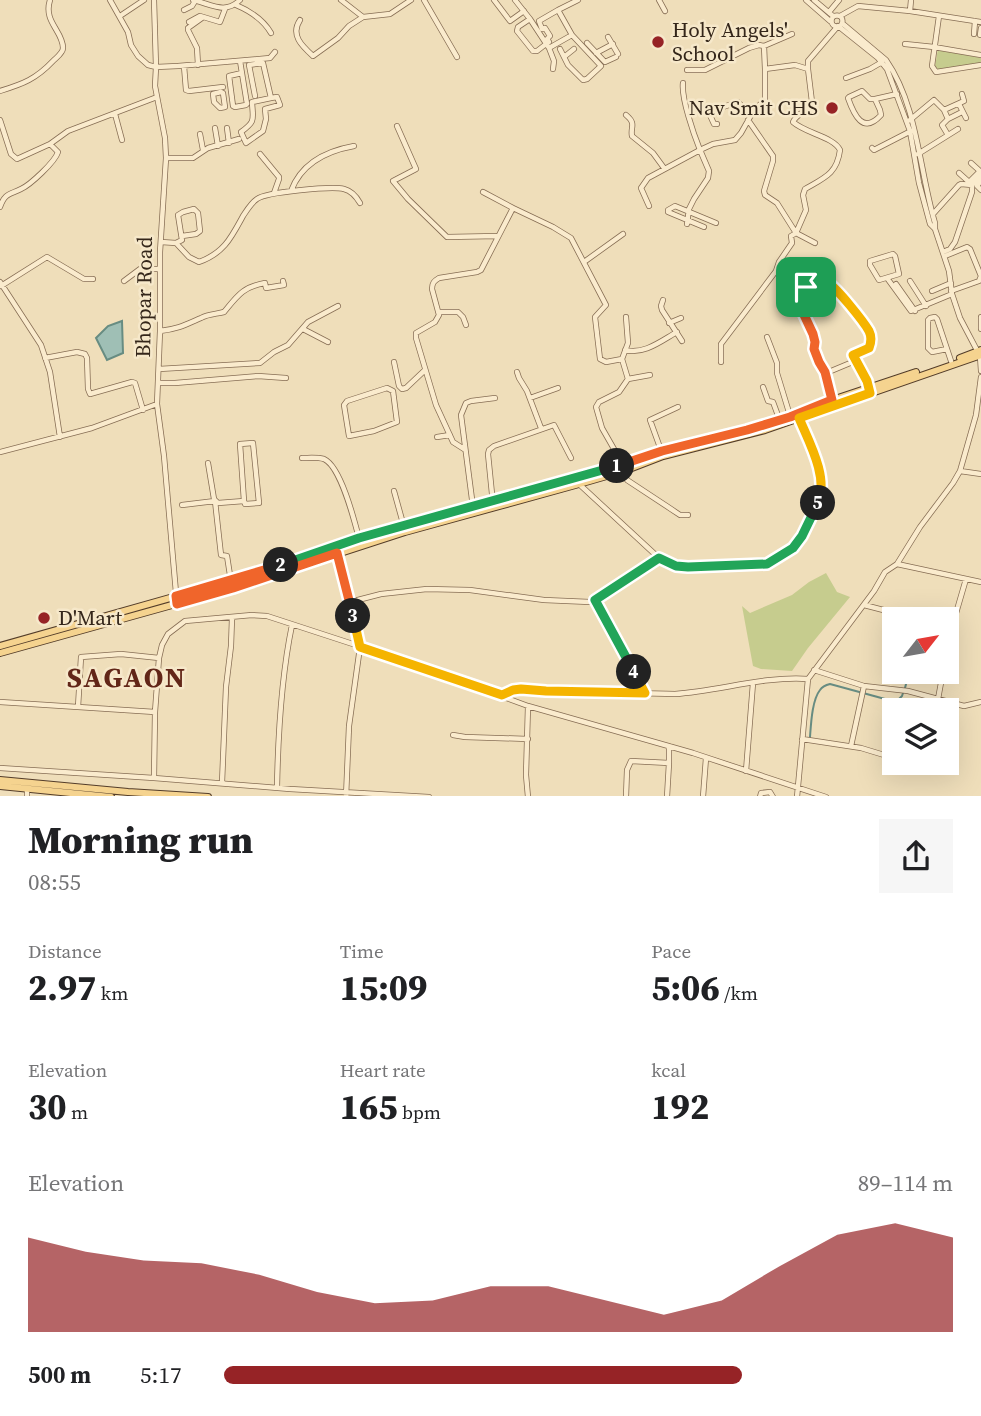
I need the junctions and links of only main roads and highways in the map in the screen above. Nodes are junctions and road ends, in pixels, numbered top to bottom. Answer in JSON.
{"nodes":[{"id":1,"x":980,"y":353,"type":"edge"},
{"id":2,"x":942,"y":366,"type":"junction"},
{"id":3,"x":176,"y":600,"type":"junction"},
{"id":4,"x":0,"y":646,"type":"edge"},
{"id":5,"x":0,"y":653,"type":"edge"},
{"id":6,"x":0,"y":780,"type":"edge"},
{"id":7,"x":0,"y":786,"type":"edge"},
{"id":8,"x":27,"y":793,"type":"edge"},
{"id":9,"x":77,"y":795,"type":"edge"},
{"id":10,"x":144,"y":795,"type":"edge"},
{"id":11,"x":111,"y":796,"type":"edge"},
{"id":12,"x":208,"y":796,"type":"edge"}],
"edges":[{"from":1,"to":2,"type":"main road"},
{"from":1,"to":2,"type":"main road"},
{"from":2,"to":3,"type":"main road"},
{"from":3,"to":4,"type":"main road"},
{"from":3,"to":5,"type":"main road"},
{"from":6,"to":10,"type":"main road"},
{"from":7,"to":8,"type":"main road"},
{"from":8,"to":9,"type":"main road"},
{"from":9,"to":11,"type":"main road"},
{"from":10,"to":12,"type":"main road"}]}
